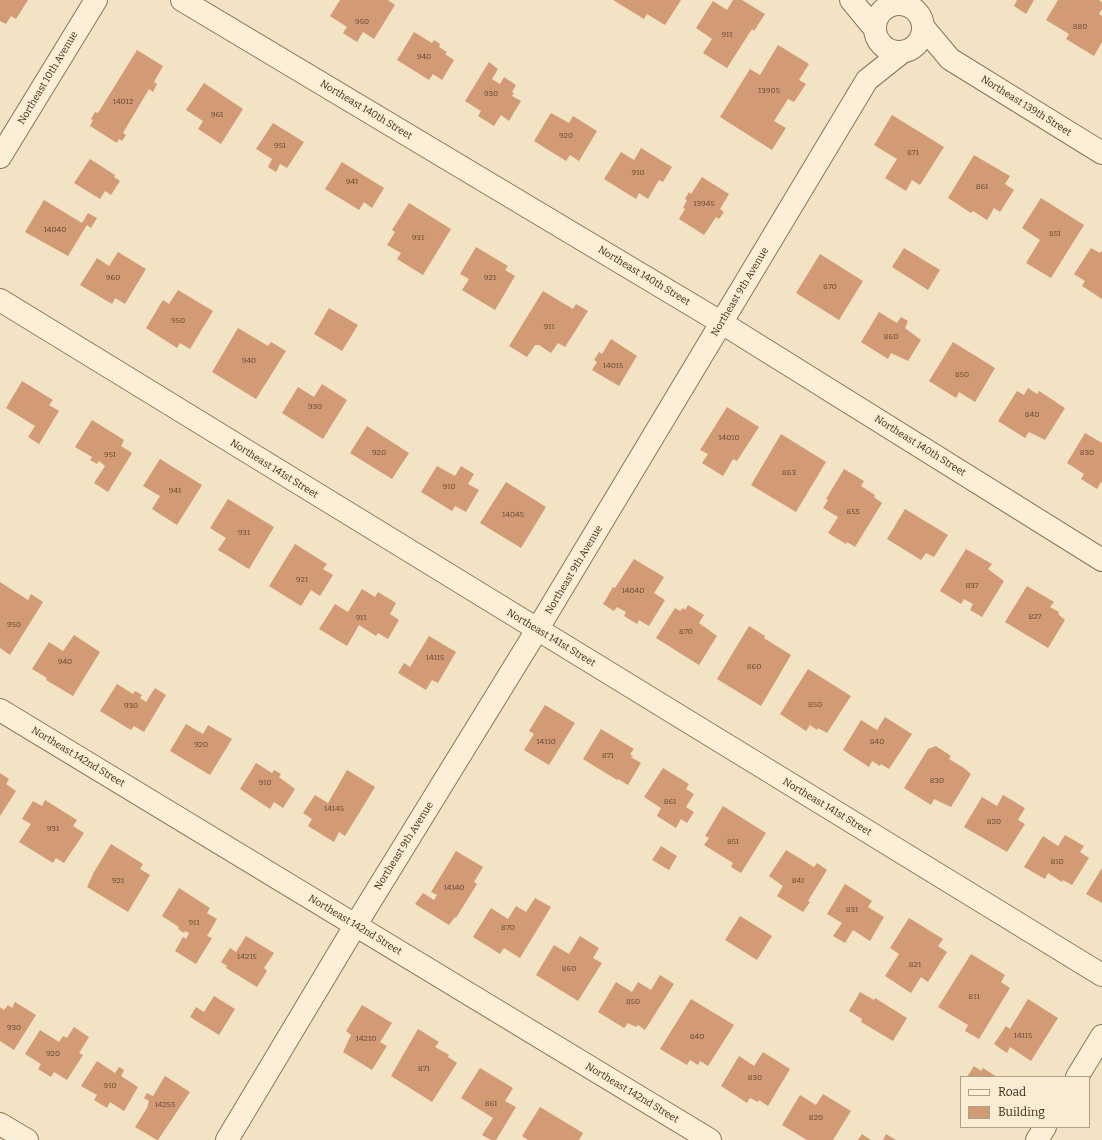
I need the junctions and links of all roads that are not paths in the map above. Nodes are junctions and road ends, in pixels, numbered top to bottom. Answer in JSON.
{"nodes":[{"id":1,"x":96,"y":0,"type":"edge"},
{"id":2,"x":182,"y":0,"type":"edge"},
{"id":3,"x":851,"y":0,"type":"edge"},
{"id":4,"x":861,"y":0,"type":"edge"},
{"id":5,"x":927,"y":0,"type":"edge"},
{"id":6,"x":895,"y":3,"type":"edge"},
{"id":7,"x":924,"y":26,"type":"junction"},
{"id":8,"x":875,"y":32,"type":"junction"},
{"id":9,"x":903,"y":52,"type":"junction"},
{"id":10,"x":950,"y":59,"type":"junction"},
{"id":11,"x":867,"y":80,"type":"junction"},
{"id":12,"x":1102,"y":153,"type":"edge"},
{"id":13,"x":0,"y":157,"type":"edge"},
{"id":14,"x":0,"y":300,"type":"edge"},
{"id":15,"x":722,"y":323,"type":"junction"},
{"id":16,"x":1102,"y":560,"type":"edge"},
{"id":17,"x":537,"y":630,"type":"junction"},
{"id":18,"x":0,"y":710,"type":"edge"},
{"id":19,"x":355,"y":926,"type":"junction"},
{"id":20,"x":1102,"y":975,"type":"edge"},
{"id":21,"x":1102,"y":1036,"type":"edge"},
{"id":22,"x":1078,"y":1076,"type":"edge"},
{"id":23,"x":0,"y":1124,"type":"edge"},
{"id":24,"x":1044,"y":1128,"type":"edge"},
{"id":25,"x":27,"y":1140,"type":"edge"},
{"id":26,"x":227,"y":1140,"type":"edge"},
{"id":27,"x":710,"y":1140,"type":"edge"},
{"id":28,"x":1037,"y":1140,"type":"edge"}],
"edges":[{"from":1,"to":13,"type":"street","name":"Northeast 10th Avenue"},
{"from":2,"to":15,"type":"street","name":"Northeast 140th Street"},
{"from":3,"to":8,"type":"street"},
{"from":4,"to":6,"type":"street"},
{"from":5,"to":7,"type":"street"},
{"from":6,"to":7,"type":"street"},
{"from":6,"to":8,"type":"street"},
{"from":7,"to":9,"type":"street"},
{"from":7,"to":10,"type":"street","name":"Northeast 139th Street"},
{"from":8,"to":9,"type":"street"},
{"from":8,"to":11,"type":"street","name":"Northeast 9th Avenue"},
{"from":9,"to":10,"type":"street","name":"Northeast 139th Street"},
{"from":9,"to":11,"type":"street","name":"Northeast 9th Avenue"},
{"from":10,"to":12,"type":"street","name":"Northeast 139th Street"},
{"from":11,"to":15,"type":"street","name":"Northeast 9th Avenue"},
{"from":14,"to":17,"type":"street","name":"Northeast 141st Street"},
{"from":15,"to":16,"type":"street","name":"Northeast 140th Street"},
{"from":15,"to":17,"type":"street","name":"Northeast 9th Avenue"},
{"from":17,"to":19,"type":"street","name":"Northeast 9th Avenue"},
{"from":17,"to":20,"type":"street","name":"Northeast 141st Street"},
{"from":18,"to":19,"type":"street","name":"Northeast 142nd Street"},
{"from":19,"to":26,"type":"street","name":"Northeast 9th Avenue"},
{"from":19,"to":27,"type":"street","name":"Northeast 142nd Street"},
{"from":21,"to":22,"type":"street"},
{"from":23,"to":25,"type":"street"},
{"from":24,"to":28,"type":"street"}]}
